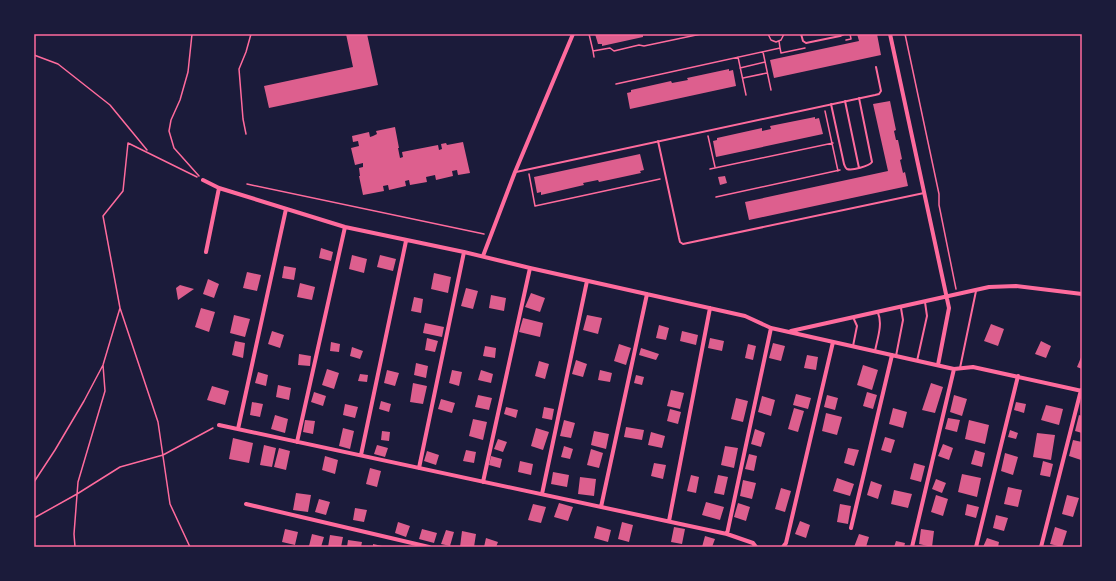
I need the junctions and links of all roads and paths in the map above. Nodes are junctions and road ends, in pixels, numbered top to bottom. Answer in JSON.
{"nodes":[{"id":1,"x":192,"y":34,"type":"edge"},
{"id":2,"x":251,"y":34,"type":"edge"},
{"id":3,"x":573,"y":34,"type":"edge"},
{"id":4,"x":589,"y":34,"type":"edge"},
{"id":5,"x":701,"y":34,"type":"edge"},
{"id":6,"x":768,"y":34,"type":"edge"},
{"id":7,"x":784,"y":34,"type":"edge"},
{"id":8,"x":801,"y":34,"type":"edge"},
{"id":9,"x":844,"y":34,"type":"edge"},
{"id":10,"x":890,"y":34,"type":"edge"},
{"id":11,"x":905,"y":34,"type":"edge"},
{"id":12,"x":779,"y":41,"type":"junction"},
{"id":13,"x":593,"y":51,"type":"junction"},
{"id":14,"x":763,"y":52,"type":"junction"},
{"id":15,"x":34,"y":55,"type":"edge"},
{"id":16,"x":594,"y":57,"type":"dead end"},
{"id":17,"x":738,"y":57,"type":"junction"},
{"id":18,"x":765,"y":62,"type":"junction"},
{"id":19,"x":876,"y":67,"type":"dead end"},
{"id":20,"x":740,"y":68,"type":"junction"},
{"id":21,"x":767,"y":73,"type":"junction"},
{"id":22,"x":742,"y":78,"type":"junction"},
{"id":23,"x":616,"y":84,"type":"dead end"},
{"id":24,"x":770,"y":90,"type":"dead end"},
{"id":25,"x":746,"y":95,"type":"dead end"},
{"id":26,"x":859,"y":98,"type":"junction"},
{"id":27,"x":845,"y":102,"type":"junction"},
{"id":28,"x":831,"y":104,"type":"junction"},
{"id":29,"x":825,"y":111,"type":"dead end"},
{"id":30,"x":246,"y":134,"type":"dead end"},
{"id":31,"x":708,"y":136,"type":"dead end"},
{"id":32,"x":658,"y":141,"type":"junction"},
{"id":33,"x":839,"y":141,"type":"junction"},
{"id":34,"x":832,"y":143,"type":"junction"},
{"id":35,"x":148,"y":152,"type":"junction"},
{"id":36,"x":715,"y":168,"type":"junction"},
{"id":37,"x":846,"y":168,"type":"junction"},
{"id":38,"x":859,"y":168,"type":"junction"},
{"id":39,"x":710,"y":169,"type":"dead end"},
{"id":40,"x":838,"y":171,"type":"junction"},
{"id":41,"x":515,"y":172,"type":"junction"},
{"id":42,"x":528,"y":173,"type":"dead end"},
{"id":43,"x":666,"y":178,"type":"junction"},
{"id":44,"x":203,"y":180,"type":"junction"},
{"id":45,"x":247,"y":184,"type":"dead end"},
{"id":46,"x":219,"y":188,"type":"junction"},
{"id":47,"x":924,"y":193,"type":"junction"},
{"id":48,"x":716,"y":197,"type":"dead end"},
{"id":49,"x":286,"y":209,"type":"junction"},
{"id":50,"x":345,"y":227,"type":"junction"},
{"id":51,"x":491,"y":236,"type":"junction"},
{"id":52,"x":406,"y":241,"type":"junction"},
{"id":53,"x":206,"y":252,"type":"dead end"},
{"id":54,"x":464,"y":252,"type":"junction"},
{"id":55,"x":483,"y":256,"type":"junction"},
{"id":56,"x":530,"y":268,"type":"junction"},
{"id":57,"x":587,"y":281,"type":"junction"},
{"id":58,"x":976,"y":290,"type":"junction"},
{"id":59,"x":647,"y":294,"type":"junction"},
{"id":60,"x":957,"y":294,"type":"junction"},
{"id":61,"x":1082,"y":294,"type":"edge"},
{"id":62,"x":946,"y":296,"type":"junction"},
{"id":63,"x":924,"y":301,"type":"junction"},
{"id":64,"x":901,"y":306,"type":"junction"},
{"id":65,"x":120,"y":308,"type":"junction"},
{"id":66,"x":710,"y":308,"type":"junction"},
{"id":67,"x":877,"y":312,"type":"junction"},
{"id":68,"x":853,"y":317,"type":"junction"},
{"id":69,"x":771,"y":328,"type":"junction"},
{"id":70,"x":788,"y":332,"type":"junction"},
{"id":71,"x":834,"y":342,"type":"junction"},
{"id":72,"x":853,"y":346,"type":"junction"},
{"id":73,"x":875,"y":351,"type":"junction"},
{"id":74,"x":894,"y":356,"type":"junction"},
{"id":75,"x":917,"y":361,"type":"junction"},
{"id":76,"x":103,"y":365,"type":"junction"},
{"id":77,"x":938,"y":366,"type":"junction"},
{"id":78,"x":960,"y":368,"type":"junction"},
{"id":79,"x":954,"y":369,"type":"junction"},
{"id":80,"x":1018,"y":376,"type":"junction"},
{"id":81,"x":1081,"y":390,"type":"edge"},
{"id":82,"x":219,"y":425,"type":"joint"},
{"id":83,"x":238,"y":429,"type":"junction"},
{"id":84,"x":297,"y":442,"type":"junction"},
{"id":85,"x":162,"y":455,"type":"junction"},
{"id":86,"x":361,"y":455,"type":"junction"},
{"id":87,"x":419,"y":468,"type":"junction"},
{"id":88,"x":34,"y":482,"type":"edge"},
{"id":89,"x":483,"y":482,"type":"junction"},
{"id":90,"x":77,"y":494,"type":"junction"},
{"id":91,"x":542,"y":494,"type":"junction"},
{"id":92,"x":246,"y":504,"type":"dead end"},
{"id":93,"x":601,"y":507,"type":"junction"},
{"id":94,"x":34,"y":518,"type":"edge"},
{"id":95,"x":669,"y":521,"type":"junction"},
{"id":96,"x":851,"y":528,"type":"dead end"},
{"id":97,"x":727,"y":534,"type":"junction"},
{"id":98,"x":785,"y":545,"type":"edge"},
{"id":99,"x":74,"y":547,"type":"edge"},
{"id":100,"x":190,"y":547,"type":"edge"},
{"id":101,"x":428,"y":547,"type":"edge"},
{"id":102,"x":756,"y":547,"type":"edge"},
{"id":103,"x":912,"y":547,"type":"edge"},
{"id":104,"x":976,"y":547,"type":"edge"},
{"id":105,"x":1041,"y":547,"type":"edge"}],
"edges":[{"from":1,"to":44,"type":"path"},
{"from":2,"to":30,"type":"path"},
{"from":3,"to":41,"type":"street"},
{"from":4,"to":13,"type":"path"},
{"from":5,"to":13,"type":"path"},
{"from":6,"to":12,"type":"path"},
{"from":7,"to":12,"type":"path"},
{"from":8,"to":9,"type":"lane"},
{"from":10,"to":47,"type":"street"},
{"from":11,"to":60,"type":"path"},
{"from":12,"to":14,"type":"path"},
{"from":13,"to":16,"type":"path"},
{"from":14,"to":17,"type":"path"},
{"from":14,"to":18,"type":"path"},
{"from":15,"to":35,"type":"path"},
{"from":17,"to":20,"type":"path"},
{"from":17,"to":23,"type":"path"},
{"from":18,"to":20,"type":"path"},
{"from":18,"to":21,"type":"path"},
{"from":19,"to":26,"type":"lane"},
{"from":20,"to":22,"type":"path"},
{"from":21,"to":22,"type":"path"},
{"from":21,"to":24,"type":"path"},
{"from":22,"to":25,"type":"path"},
{"from":26,"to":27,"type":"lane"},
{"from":26,"to":38,"type":"lane"},
{"from":27,"to":28,"type":"lane"},
{"from":27,"to":38,"type":"lane"},
{"from":28,"to":32,"type":"lane"},
{"from":28,"to":33,"type":"lane"},
{"from":29,"to":34,"type":"path"},
{"from":31,"to":36,"type":"path"},
{"from":32,"to":41,"type":"lane"},
{"from":32,"to":43,"type":"lane"},
{"from":33,"to":34,"type":"path"},
{"from":33,"to":37,"type":"lane"},
{"from":34,"to":36,"type":"path"},
{"from":34,"to":40,"type":"path"},
{"from":35,"to":44,"type":"path"},
{"from":35,"to":65,"type":"path"},
{"from":36,"to":39,"type":"path"},
{"from":37,"to":38,"type":"lane"},
{"from":37,"to":40,"type":"path"},
{"from":40,"to":48,"type":"path"},
{"from":41,"to":51,"type":"street"},
{"from":42,"to":43,"type":"path"},
{"from":43,"to":47,"type":"lane"},
{"from":44,"to":46,"type":"street"},
{"from":45,"to":51,"type":"path"},
{"from":46,"to":49,"type":"street"},
{"from":46,"to":53,"type":"street"},
{"from":47,"to":62,"type":"street"},
{"from":49,"to":50,"type":"street"},
{"from":49,"to":83,"type":"street"},
{"from":50,"to":52,"type":"street"},
{"from":50,"to":84,"type":"street"},
{"from":51,"to":55,"type":"street"},
{"from":52,"to":54,"type":"street"},
{"from":52,"to":86,"type":"street"},
{"from":54,"to":55,"type":"street"},
{"from":54,"to":87,"type":"street"},
{"from":55,"to":56,"type":"street"},
{"from":56,"to":57,"type":"street"},
{"from":56,"to":89,"type":"street"},
{"from":57,"to":59,"type":"street"},
{"from":57,"to":91,"type":"street"},
{"from":58,"to":60,"type":"street"},
{"from":58,"to":61,"type":"street"},
{"from":58,"to":78,"type":"lane"},
{"from":59,"to":66,"type":"street"},
{"from":59,"to":93,"type":"street"},
{"from":60,"to":62,"type":"street"},
{"from":62,"to":63,"type":"street"},
{"from":62,"to":77,"type":"street"},
{"from":63,"to":64,"type":"street"},
{"from":63,"to":75,"type":"lane"},
{"from":64,"to":67,"type":"street"},
{"from":64,"to":74,"type":"lane"},
{"from":65,"to":76,"type":"path"},
{"from":65,"to":85,"type":"path"},
{"from":66,"to":69,"type":"street"},
{"from":66,"to":95,"type":"street"},
{"from":67,"to":68,"type":"street"},
{"from":67,"to":73,"type":"lane"},
{"from":68,"to":70,"type":"street"},
{"from":68,"to":72,"type":"lane"},
{"from":69,"to":70,"type":"street"},
{"from":69,"to":97,"type":"street"},
{"from":70,"to":71,"type":"street"},
{"from":71,"to":72,"type":"street"},
{"from":71,"to":98,"type":"street"},
{"from":72,"to":73,"type":"street"},
{"from":73,"to":74,"type":"street"},
{"from":74,"to":75,"type":"street"},
{"from":74,"to":96,"type":"street"},
{"from":75,"to":77,"type":"street"},
{"from":76,"to":88,"type":"path"},
{"from":76,"to":90,"type":"path"},
{"from":77,"to":79,"type":"street"},
{"from":78,"to":79,"type":"street"},
{"from":78,"to":80,"type":"street"},
{"from":79,"to":103,"type":"street"},
{"from":80,"to":81,"type":"street"},
{"from":80,"to":104,"type":"street"},
{"from":81,"to":105,"type":"street"},
{"from":82,"to":83,"type":"street"},
{"from":82,"to":85,"type":"path"},
{"from":83,"to":84,"type":"street"},
{"from":84,"to":86,"type":"street"},
{"from":85,"to":90,"type":"path"},
{"from":85,"to":100,"type":"path"},
{"from":86,"to":87,"type":"street"},
{"from":87,"to":89,"type":"street"},
{"from":89,"to":91,"type":"street"},
{"from":90,"to":94,"type":"path"},
{"from":90,"to":99,"type":"path"},
{"from":91,"to":93,"type":"street"},
{"from":92,"to":101,"type":"street"},
{"from":93,"to":95,"type":"street"},
{"from":95,"to":97,"type":"street"},
{"from":97,"to":102,"type":"street"}]}
